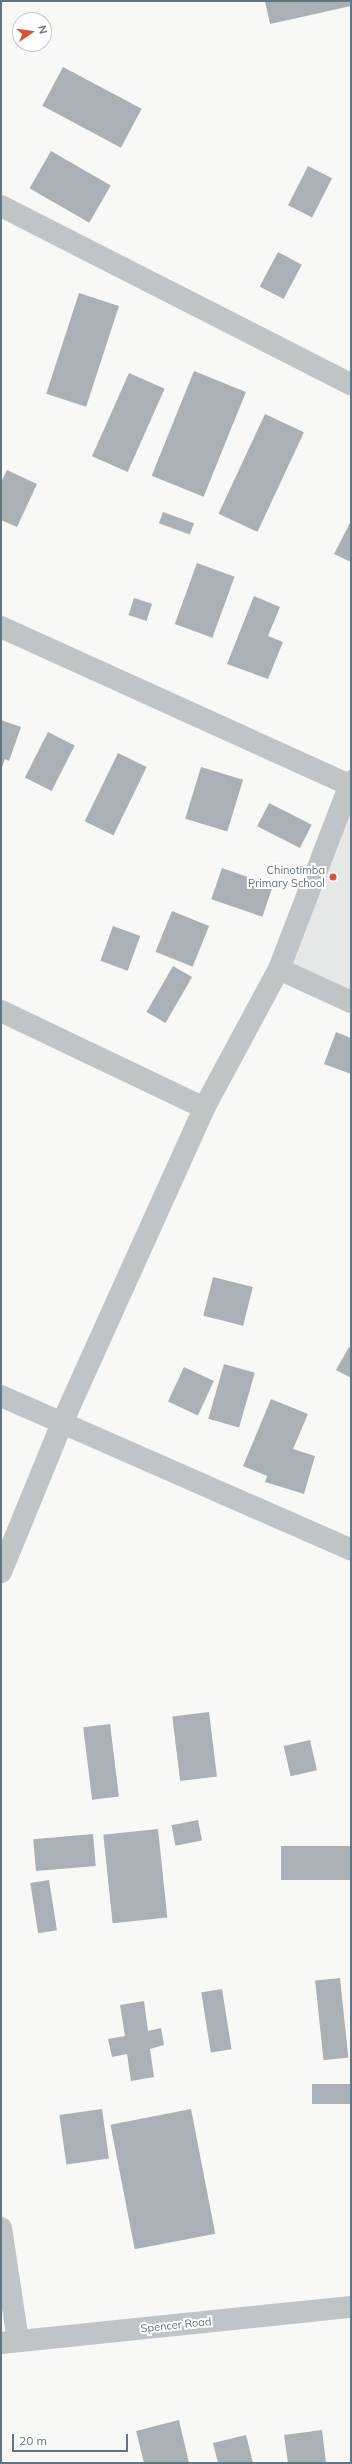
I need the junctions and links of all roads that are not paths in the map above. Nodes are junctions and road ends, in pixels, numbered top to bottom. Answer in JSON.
{"nodes":[{"id":1,"x":1,"y":206,"type":"edge"},
{"id":2,"x":351,"y":384,"type":"edge"},
{"id":3,"x":1,"y":627,"type":"edge"},
{"id":4,"x":350,"y":783,"type":"edge"},
{"id":5,"x":279,"y":969,"type":"junction"},
{"id":6,"x":351,"y":1002,"type":"edge"},
{"id":7,"x":1,"y":1011,"type":"edge"},
{"id":8,"x":204,"y":1108,"type":"junction"},
{"id":9,"x":1,"y":1396,"type":"edge"},
{"id":10,"x":62,"y":1423,"type":"junction"},
{"id":11,"x":351,"y":1550,"type":"edge"},
{"id":12,"x":1,"y":1572,"type":"edge"},
{"id":13,"x":1,"y":2228,"type":"edge"},
{"id":14,"x":351,"y":2307,"type":"edge"},
{"id":15,"x":9,"y":2342,"type":"edge"}],
"edges":[{"from":1,"to":2,"type":"street"},
{"from":3,"to":4,"type":"street"},
{"from":4,"to":5,"type":"street"},
{"from":5,"to":6,"type":"street"},
{"from":5,"to":8,"type":"street"},
{"from":7,"to":8,"type":"street"},
{"from":8,"to":10,"type":"street"},
{"from":9,"to":10,"type":"street"},
{"from":10,"to":11,"type":"street"},
{"from":10,"to":12,"type":"street"},
{"from":13,"to":15,"type":"street"},
{"from":14,"to":15,"type":"street","name":"Spencer Road"}]}
